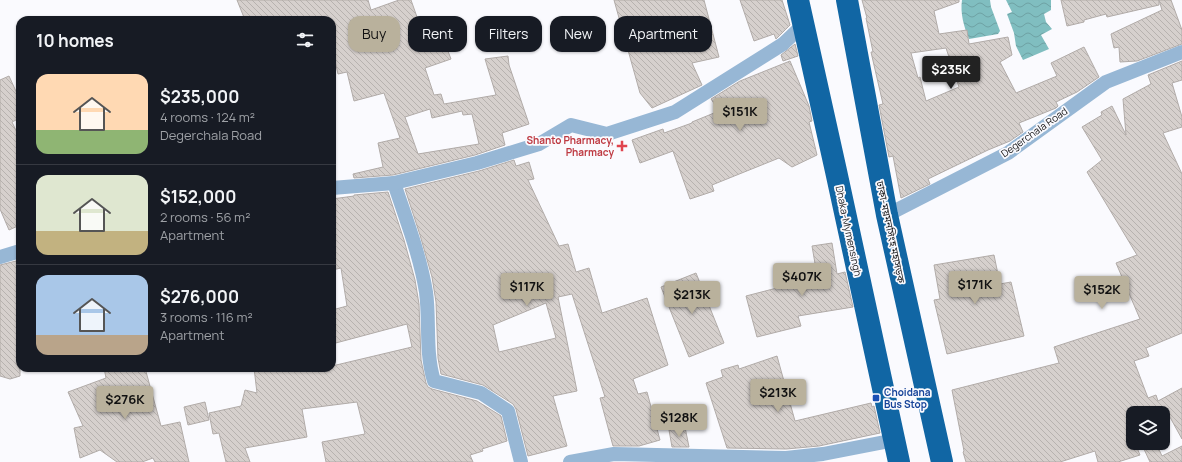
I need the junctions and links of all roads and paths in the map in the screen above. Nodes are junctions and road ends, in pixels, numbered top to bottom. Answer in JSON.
{"nodes":[{"id":1,"x":798,"y":0,"type":"edge"},
{"id":2,"x":846,"y":0,"type":"edge"},
{"id":3,"x":803,"y":25,"type":"junction"},
{"id":4,"x":1182,"y":52,"type":"edge"},
{"id":5,"x":394,"y":183,"type":"junction"},
{"id":6,"x":336,"y":188,"type":"edge"},
{"id":7,"x":887,"y":215,"type":"junction"},
{"id":8,"x":16,"y":252,"type":"edge"},
{"id":9,"x":0,"y":257,"type":"edge"},
{"id":10,"x":895,"y":440,"type":"junction"},
{"id":11,"x":522,"y":462,"type":"edge"},
{"id":12,"x":570,"y":462,"type":"edge"},
{"id":13,"x":899,"y":462,"type":"edge"},
{"id":14,"x":942,"y":462,"type":"edge"}],
"edges":[{"from":1,"to":3,"type":"highway","name":"Dhaka-Mymensingh"},
{"from":2,"to":7,"type":"highway","name":"ঢাকা-ময়মনসিংহ মহাসড়ক"},
{"from":3,"to":5,"type":"street"},
{"from":3,"to":10,"type":"highway","name":"Dhaka-Mymensingh"},
{"from":4,"to":7,"type":"street","name":"Degerchala Road"},
{"from":5,"to":6,"type":"street"},
{"from":5,"to":11,"type":"street"},
{"from":7,"to":14,"type":"highway","name":"ঢাকা-ময়মনসিংহ মহাসড়ক"},
{"from":8,"to":9,"type":"street"},
{"from":10,"to":12,"type":"street"},
{"from":10,"to":13,"type":"highway","name":"Dhaka-Mymensingh"}]}
